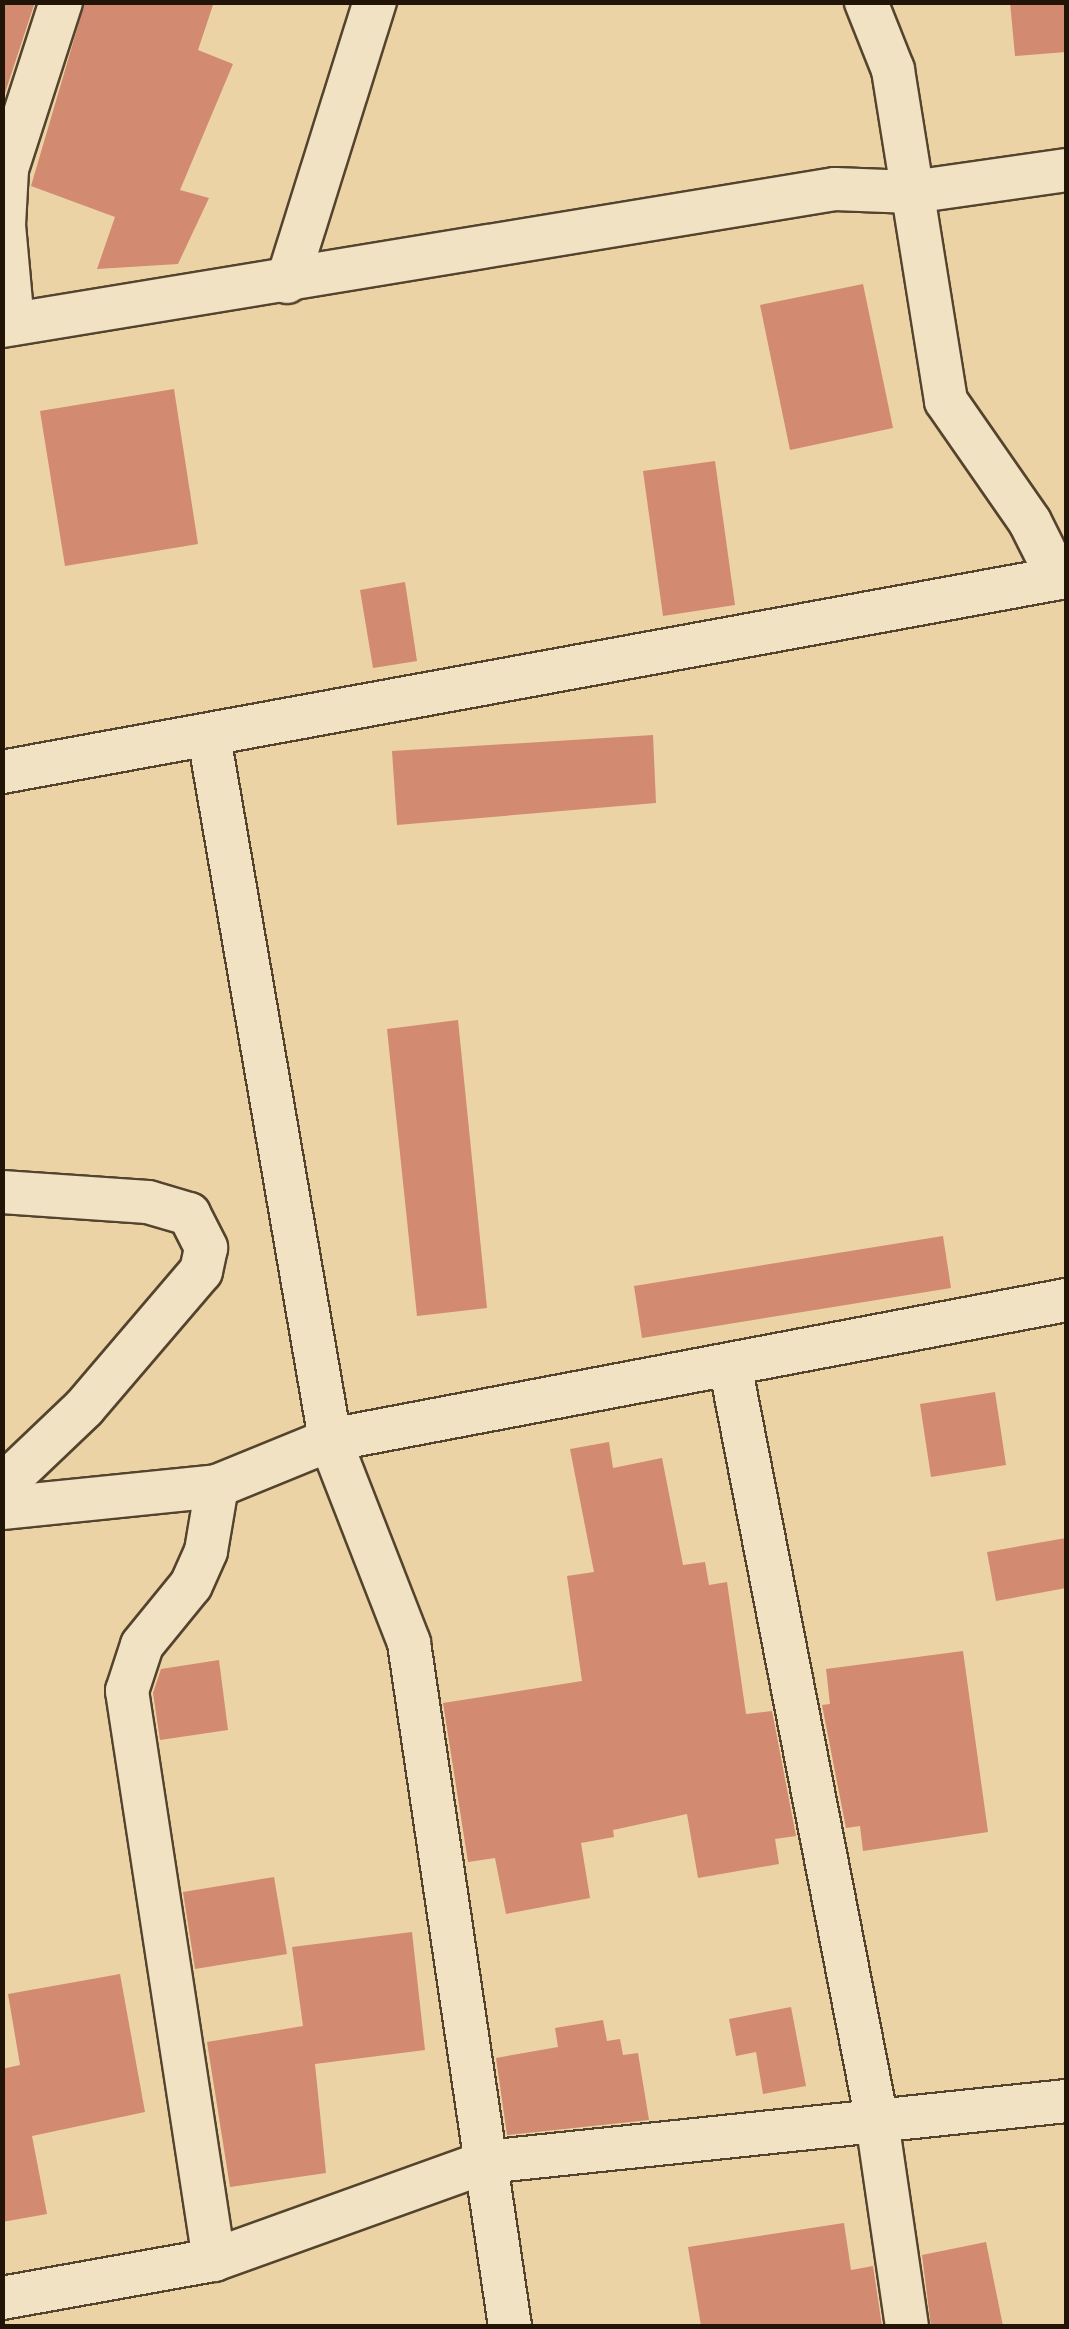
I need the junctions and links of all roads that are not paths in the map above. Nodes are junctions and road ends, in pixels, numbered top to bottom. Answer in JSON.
{"nodes":[{"id":1,"x":61,"y":2,"type":"edge"},
{"id":2,"x":376,"y":2,"type":"edge"},
{"id":3,"x":866,"y":2,"type":"edge"},
{"id":4,"x":1066,"y":170,"type":"edge"},
{"id":5,"x":912,"y":192,"type":"junction"},
{"id":6,"x":287,"y":282,"type":"junction"},
{"id":7,"x":8,"y":325,"type":"edge"},
{"id":8,"x":1062,"y":578,"type":"edge"},
{"id":9,"x":209,"y":737,"type":"junction"},
{"id":10,"x":2,"y":772,"type":"edge"},
{"id":11,"x":2,"y":1192,"type":"edge"},
{"id":12,"x":1066,"y":1300,"type":"edge"},
{"id":13,"x":730,"y":1365,"type":"junction"},
{"id":14,"x":330,"y":1440,"type":"junction"},
{"id":15,"x":2,"y":1486,"type":"edge"},
{"id":16,"x":217,"y":1486,"type":"junction"},
{"id":17,"x":2,"y":1508,"type":"edge"},
{"id":18,"x":1066,"y":2101,"type":"edge"},
{"id":19,"x":877,"y":2121,"type":"junction"},
{"id":20,"x":486,"y":2162,"type":"junction"},
{"id":21,"x":214,"y":2260,"type":"junction"},
{"id":22,"x":2,"y":2298,"type":"edge"},
{"id":23,"x":510,"y":2326,"type":"edge"},
{"id":24,"x":907,"y":2326,"type":"edge"}],
"edges":[{"from":1,"to":7,"type":"street"},
{"from":2,"to":6,"type":"street"},
{"from":3,"to":5,"type":"street"},
{"from":4,"to":5,"type":"street"},
{"from":5,"to":6,"type":"street"},
{"from":5,"to":8,"type":"street"},
{"from":6,"to":7,"type":"street"},
{"from":8,"to":9,"type":"street"},
{"from":9,"to":10,"type":"street"},
{"from":9,"to":14,"type":"street"},
{"from":11,"to":15,"type":"street"},
{"from":12,"to":13,"type":"street"},
{"from":13,"to":14,"type":"street"},
{"from":13,"to":19,"type":"street"},
{"from":14,"to":16,"type":"street"},
{"from":14,"to":20,"type":"street"},
{"from":16,"to":17,"type":"street"},
{"from":16,"to":21,"type":"street"},
{"from":18,"to":19,"type":"street"},
{"from":19,"to":20,"type":"street"},
{"from":19,"to":24,"type":"street"},
{"from":20,"to":21,"type":"street"},
{"from":20,"to":23,"type":"street"},
{"from":21,"to":22,"type":"street"}]}
